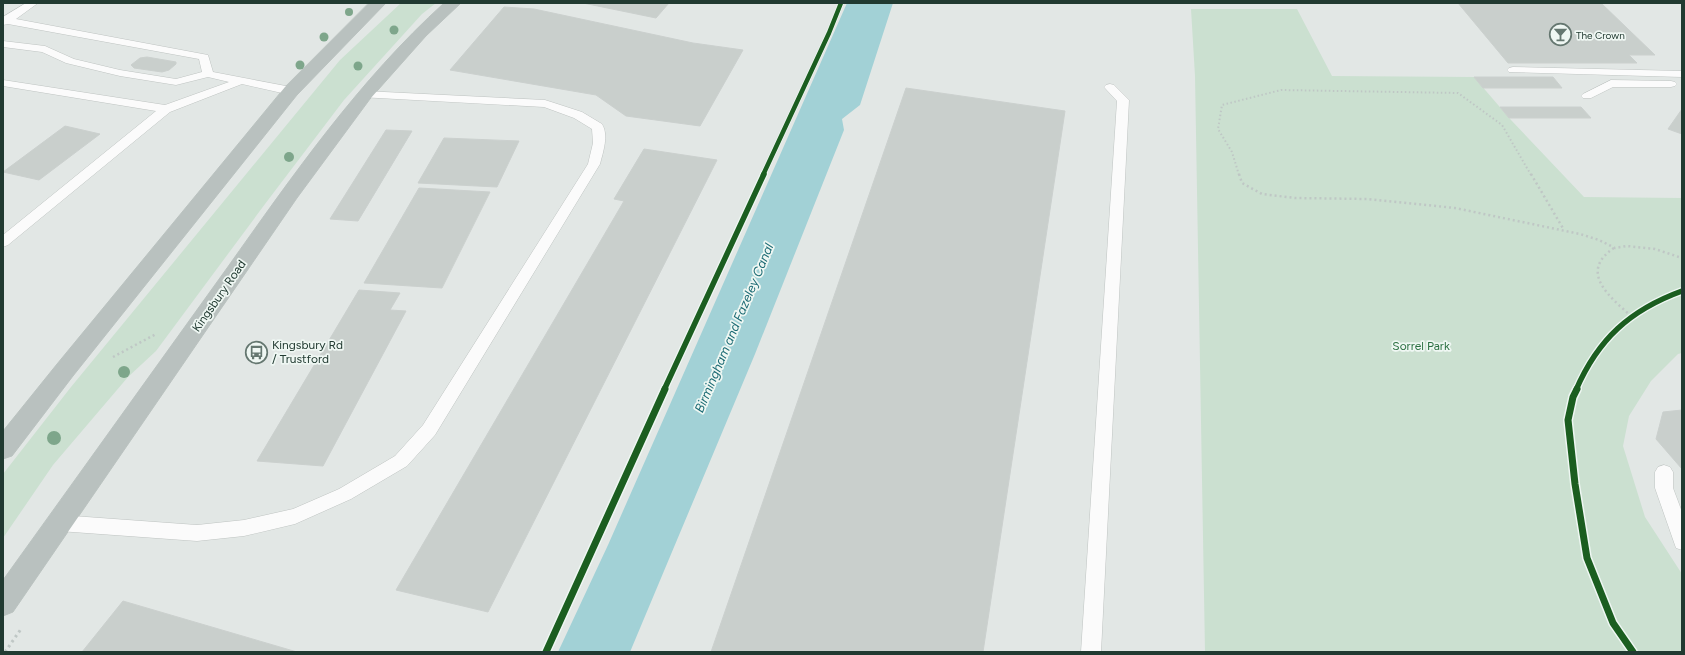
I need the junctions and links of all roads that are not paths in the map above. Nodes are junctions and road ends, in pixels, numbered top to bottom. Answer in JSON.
{"nodes":[{"id":1,"x":34,"y":3,"type":"edge"},
{"id":2,"x":378,"y":3,"type":"edge"},
{"id":3,"x":453,"y":3,"type":"edge"},
{"id":4,"x":4,"y":21,"type":"edge"},
{"id":5,"x":3,"y":44,"type":"edge"},
{"id":6,"x":1514,"y":70,"type":"dead end"},
{"id":7,"x":208,"y":74,"type":"junction"},
{"id":8,"x":1682,"y":74,"type":"edge"},
{"id":9,"x":241,"y":82,"type":"junction"},
{"id":10,"x":3,"y":83,"type":"edge"},
{"id":11,"x":1682,"y":84,"type":"edge"},
{"id":12,"x":1110,"y":86,"type":"dead end"},
{"id":13,"x":291,"y":91,"type":"junction"},
{"id":14,"x":364,"y":95,"type":"junction"},
{"id":15,"x":1587,"y":96,"type":"dead end"},
{"id":16,"x":166,"y":109,"type":"junction"},
{"id":17,"x":3,"y":242,"type":"edge"},
{"id":18,"x":3,"y":449,"type":"edge"},
{"id":19,"x":1664,"y":472,"type":"dead end"},
{"id":20,"x":59,"y":524,"type":"junction"},
{"id":21,"x":1682,"y":542,"type":"edge"},
{"id":22,"x":3,"y":580,"type":"edge"},
{"id":23,"x":3,"y":604,"type":"edge"},
{"id":24,"x":1091,"y":652,"type":"edge"}],
"edges":[{"from":1,"to":4,"type":"lane"},
{"from":2,"to":13,"type":"highway"},
{"from":3,"to":14,"type":"highway","name":"Kingsbury Road"},
{"from":4,"to":7,"type":"lane"},
{"from":5,"to":7,"type":"lane"},
{"from":6,"to":8,"type":"lane"},
{"from":7,"to":9,"type":"lane"},
{"from":9,"to":13,"type":"lane"},
{"from":9,"to":16,"type":"lane"},
{"from":10,"to":16,"type":"lane"},
{"from":11,"to":15,"type":"lane"},
{"from":12,"to":24,"type":"lane"},
{"from":13,"to":18,"type":"highway"},
{"from":14,"to":20,"type":"highway","name":"Kingsbury Road"},
{"from":14,"to":20,"type":"lane"},
{"from":16,"to":17,"type":"lane"},
{"from":19,"to":21,"type":"lane"},
{"from":20,"to":22,"type":"highway"},
{"from":20,"to":23,"type":"highway","name":"Kingsbury Road"}]}
